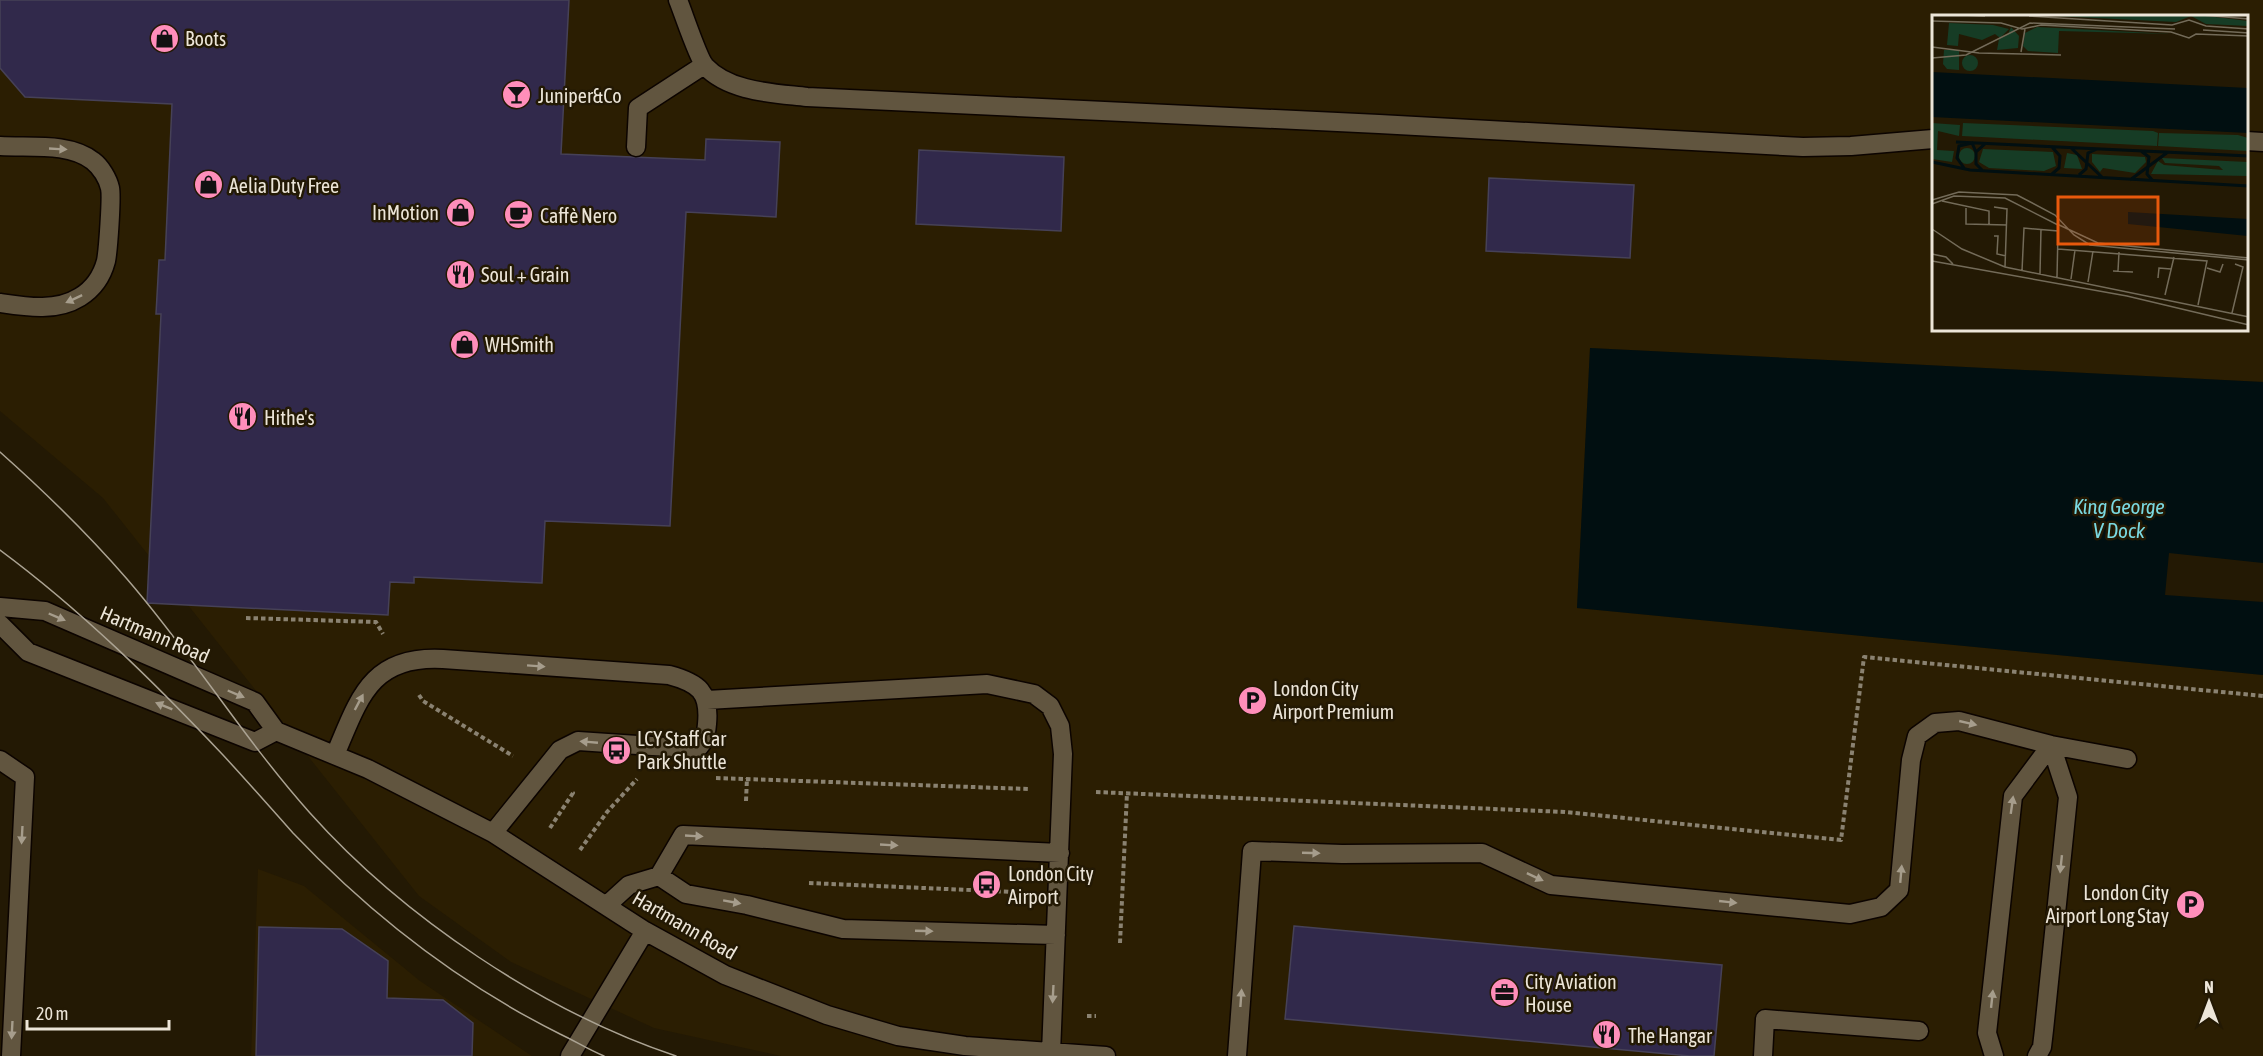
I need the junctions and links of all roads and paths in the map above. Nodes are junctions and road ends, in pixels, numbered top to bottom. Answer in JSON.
{"nodes":[{"id":1,"x":678,"y":0,"type":"edge"},
{"id":2,"x":704,"y":65,"type":"junction"},
{"id":3,"x":1932,"y":139,"type":"edge"},
{"id":4,"x":2248,"y":141,"type":"edge"},
{"id":5,"x":2263,"y":142,"type":"edge"},
{"id":6,"x":0,"y":146,"type":"edge"},
{"id":7,"x":636,"y":147,"type":"dead end"},
{"id":8,"x":0,"y":303,"type":"edge"},
{"id":9,"x":0,"y":607,"type":"edge"},
{"id":10,"x":246,"y":618,"type":"dead end"},
{"id":11,"x":0,"y":624,"type":"edge"},
{"id":12,"x":386,"y":638,"type":"dead end"},
{"id":13,"x":418,"y":693,"type":"dead end"},
{"id":14,"x":2263,"y":696,"type":"edge"},
{"id":15,"x":707,"y":700,"type":"junction"},
{"id":16,"x":276,"y":731,"type":"junction"},
{"id":17,"x":2051,"y":745,"type":"junction"},
{"id":18,"x":334,"y":755,"type":"junction"},
{"id":19,"x":515,"y":757,"type":"dead end"},
{"id":20,"x":2127,"y":759,"type":"dead end"},
{"id":21,"x":0,"y":760,"type":"edge"},
{"id":22,"x":639,"y":777,"type":"dead end"},
{"id":23,"x":711,"y":778,"type":"dead end"},
{"id":24,"x":747,"y":778,"type":"junction"},
{"id":25,"x":568,"y":790,"type":"dead end"},
{"id":26,"x":1061,"y":790,"type":"junction"},
{"id":27,"x":1127,"y":793,"type":"junction"},
{"id":28,"x":746,"y":801,"type":"dead end"},
{"id":29,"x":493,"y":833,"type":"junction"},
{"id":30,"x":556,"y":836,"type":"dead end"},
{"id":31,"x":571,"y":846,"type":"dead end"},
{"id":32,"x":1060,"y":853,"type":"junction"},
{"id":33,"x":659,"y":876,"type":"junction"},
{"id":34,"x":802,"y":882,"type":"dead end"},
{"id":35,"x":1015,"y":892,"type":"dead end"},
{"id":36,"x":607,"y":905,"type":"junction"},
{"id":37,"x":645,"y":931,"type":"junction"},
{"id":38,"x":1056,"y":935,"type":"junction"},
{"id":39,"x":1120,"y":942,"type":"dead end"},
{"id":40,"x":1919,"y":1031,"type":"dead end"},
{"id":41,"x":1051,"y":1053,"type":"junction"},
{"id":42,"x":11,"y":1056,"type":"edge"},
{"id":43,"x":570,"y":1056,"type":"edge"},
{"id":44,"x":1106,"y":1056,"type":"edge"},
{"id":45,"x":1237,"y":1056,"type":"edge"},
{"id":46,"x":1763,"y":1056,"type":"edge"},
{"id":47,"x":1994,"y":1056,"type":"edge"},
{"id":48,"x":2037,"y":1056,"type":"edge"}],
"edges":[{"from":1,"to":2,"type":"street"},
{"from":2,"to":3,"type":"street"},
{"from":2,"to":7,"type":"street"},
{"from":4,"to":5,"type":"street"},
{"from":6,"to":8,"type":"street","one_way":true},
{"from":9,"to":16,"type":"street","name":"Hartmann Road","one_way":true},
{"from":10,"to":12,"type":"path"},
{"from":16,"to":11,"type":"street","one_way":true},
{"from":13,"to":19,"type":"path"},
{"from":14,"to":27,"type":"path"},
{"from":18,"to":15,"type":"street","one_way":true},
{"from":15,"to":26,"type":"street"},
{"from":15,"to":29,"type":"street","one_way":true},
{"from":16,"to":18,"type":"street","name":"Hartmann Road"},
{"from":17,"to":20,"type":"street"},
{"from":45,"to":17,"type":"street","one_way":true},
{"from":47,"to":17,"type":"street","one_way":true},
{"from":17,"to":48,"type":"street","one_way":true},
{"from":18,"to":29,"type":"street","name":"Hartmann Road"},
{"from":21,"to":42,"type":"street","one_way":true},
{"from":22,"to":31,"type":"path"},
{"from":23,"to":24,"type":"path"},
{"from":24,"to":26,"type":"path"},
{"from":24,"to":28,"type":"path"},
{"from":25,"to":30,"type":"path"},
{"from":26,"to":27,"type":"path"},
{"from":26,"to":32,"type":"street"},
{"from":27,"to":39,"type":"path"},
{"from":29,"to":36,"type":"street","name":"Hartmann Road"},
{"from":33,"to":32,"type":"street","one_way":true},
{"from":32,"to":38,"type":"street"},
{"from":33,"to":36,"type":"street"},
{"from":33,"to":38,"type":"street","one_way":true},
{"from":34,"to":35,"type":"path"},
{"from":36,"to":37,"type":"street","name":"Hartmann Road"},
{"from":37,"to":41,"type":"street","name":"Hartmann Road"},
{"from":37,"to":43,"type":"street"},
{"from":38,"to":41,"type":"street","one_way":true},
{"from":40,"to":46,"type":"street"},
{"from":41,"to":44,"type":"street","name":"Hartmann Road"}]}
